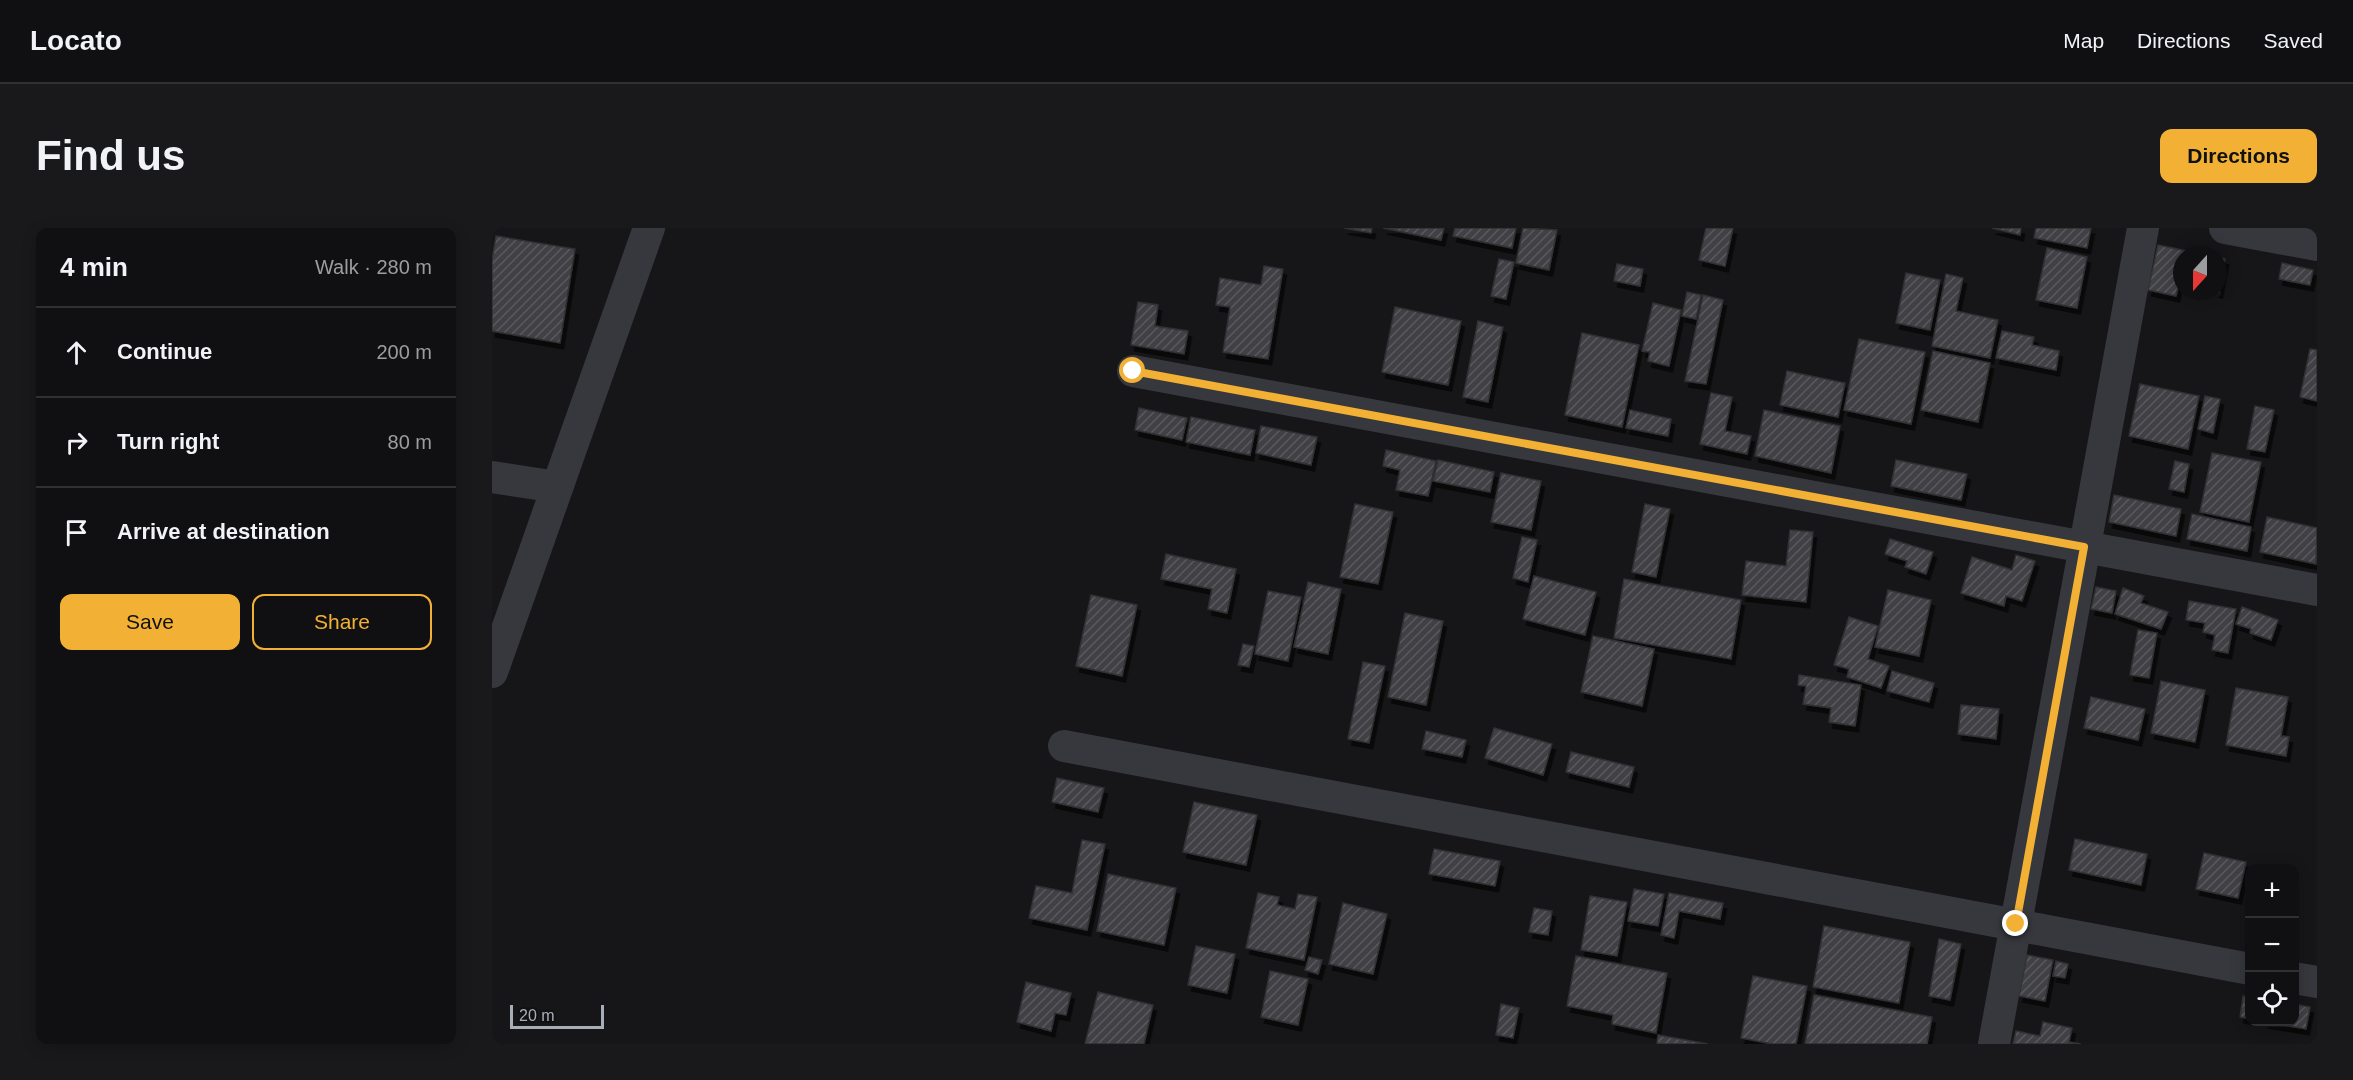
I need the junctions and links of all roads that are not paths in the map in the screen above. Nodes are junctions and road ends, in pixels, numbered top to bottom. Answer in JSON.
{"nodes":[{"id":1,"x":649,"y":228,"type":"edge"},
{"id":2,"x":2142,"y":228,"type":"edge"},
{"id":3,"x":2225,"y":228,"type":"edge"},
{"id":4,"x":2317,"y":245,"type":"edge"},
{"id":5,"x":1133,"y":371,"type":"dead end"},
{"id":6,"x":492,"y":477,"type":"edge"},
{"id":7,"x":557,"y":487,"type":"junction"},
{"id":8,"x":2084,"y":547,"type":"junction"},
{"id":9,"x":2317,"y":590,"type":"edge"},
{"id":10,"x":492,"y":672,"type":"edge"},
{"id":11,"x":1064,"y":746,"type":"dead end"},
{"id":12,"x":2016,"y":924,"type":"junction"},
{"id":13,"x":2245,"y":968,"type":"edge"},
{"id":14,"x":2299,"y":979,"type":"edge"},
{"id":15,"x":2317,"y":982,"type":"edge"},
{"id":16,"x":1994,"y":1044,"type":"edge"}],
"edges":[{"from":1,"to":7,"type":"street"},
{"from":2,"to":8,"type":"street"},
{"from":3,"to":4,"type":"street"},
{"from":5,"to":8,"type":"street"},
{"from":6,"to":7,"type":"street"},
{"from":7,"to":10,"type":"street"},
{"from":8,"to":9,"type":"street"},
{"from":8,"to":12,"type":"street"},
{"from":11,"to":12,"type":"street"},
{"from":12,"to":13,"type":"street"},
{"from":12,"to":16,"type":"street"},
{"from":14,"to":15,"type":"street"}]}
